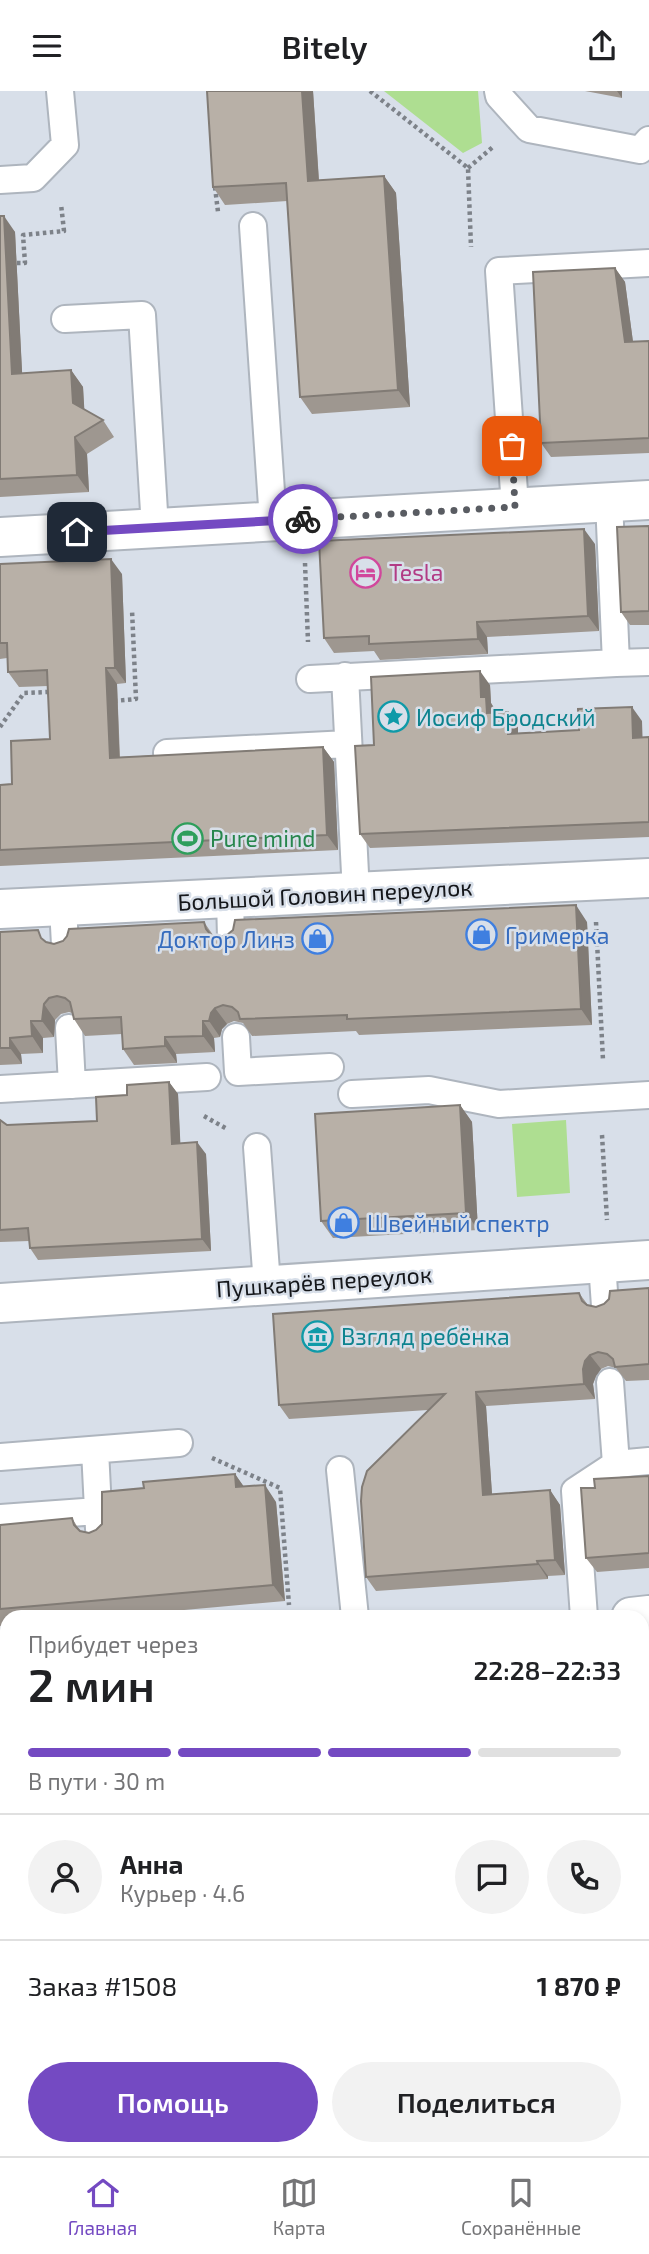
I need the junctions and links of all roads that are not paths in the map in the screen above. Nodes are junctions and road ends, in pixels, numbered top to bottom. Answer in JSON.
{"nodes":[{"id":1,"x":60,"y":91,"type":"edge"},
{"id":2,"x":498,"y":91,"type":"edge"},
{"id":3,"x":649,"y":140,"type":"edge"},
{"id":4,"x":0,"y":180,"type":"edge"},
{"id":5,"x":253,"y":226,"type":"dead end"},
{"id":6,"x":649,"y":263,"type":"edge"},
{"id":7,"x":65,"y":319,"type":"dead end"},
{"id":8,"x":649,"y":499,"type":"edge"},
{"id":9,"x":609,"y":501,"type":"junction"},
{"id":10,"x":515,"y":507,"type":"junction"},
{"id":11,"x":273,"y":521,"type":"junction"},
{"id":12,"x":155,"y":528,"type":"junction"},
{"id":13,"x":0,"y":537,"type":"edge"},
{"id":14,"x":649,"y":662,"type":"edge"},
{"id":15,"x":616,"y":663,"type":"junction"},
{"id":16,"x":345,"y":676,"type":"junction"},
{"id":17,"x":310,"y":679,"type":"road end"},
{"id":18,"x":348,"y":744,"type":"junction"},
{"id":19,"x":167,"y":753,"type":"edge"},
{"id":20,"x":649,"y":878,"type":"edge"},
{"id":21,"x":356,"y":893,"type":"junction"},
{"id":22,"x":230,"y":899,"type":"junction"},
{"id":23,"x":63,"y":907,"type":"junction"},
{"id":24,"x":0,"y":909,"type":"edge"},
{"id":25,"x":231,"y":938,"type":"edge"},
{"id":26,"x":65,"y":945,"type":"edge"},
{"id":27,"x":69,"y":1028,"type":"edge"},
{"id":28,"x":236,"y":1037,"type":"edge"},
{"id":29,"x":330,"y":1067,"type":"dead end"},
{"id":30,"x":207,"y":1077,"type":"dead end"},
{"id":31,"x":72,"y":1085,"type":"junction"},
{"id":32,"x":0,"y":1089,"type":"edge"},
{"id":33,"x":352,"y":1094,"type":"dead end"},
{"id":34,"x":649,"y":1095,"type":"edge"},
{"id":35,"x":257,"y":1147,"type":"road end"},
{"id":36,"x":604,"y":1245,"type":"junction"},
{"id":37,"x":649,"y":1260,"type":"edge"},
{"id":38,"x":267,"y":1285,"type":"junction"},
{"id":39,"x":0,"y":1303,"type":"edge"},
{"id":40,"x":605,"y":1306,"type":"edge"},
{"id":41,"x":610,"y":1383,"type":"edge"},
{"id":42,"x":179,"y":1443,"type":"road end"},
{"id":43,"x":95,"y":1450,"type":"junction"},
{"id":44,"x":0,"y":1457,"type":"edge"},
{"id":45,"x":649,"y":1461,"type":"edge"},
{"id":46,"x":615,"y":1464,"type":"junction"},
{"id":47,"x":341,"y":1470,"type":"dead end"},
{"id":48,"x":0,"y":1518,"type":"edge"},
{"id":49,"x":354,"y":1610,"type":"edge"},
{"id":50,"x":584,"y":1610,"type":"edge"}],
"edges":[{"from":1,"to":4,"type":"lane"},
{"from":2,"to":3,"type":"lane"},
{"from":5,"to":11,"type":"lane"},
{"from":6,"to":10,"type":"lane"},
{"from":7,"to":12,"type":"lane"},
{"from":8,"to":9,"type":"street"},
{"from":9,"to":10,"type":"street"},
{"from":9,"to":15,"type":"lane"},
{"from":10,"to":11,"type":"street"},
{"from":11,"to":12,"type":"street"},
{"from":12,"to":13,"type":"street"},
{"from":14,"to":15,"type":"lane"},
{"from":15,"to":16,"type":"lane"},
{"from":16,"to":17,"type":"lane"},
{"from":16,"to":18,"type":"lane"},
{"from":18,"to":19,"type":"lane"},
{"from":18,"to":21,"type":"lane"},
{"from":20,"to":21,"type":"street","name":"Большой Головин переулок"},
{"from":21,"to":22,"type":"street","name":"Большой Головин переулок"},
{"from":22,"to":23,"type":"street","name":"Большой Головин переулок"},
{"from":22,"to":25,"type":"lane"},
{"from":23,"to":24,"type":"street","name":"Большой Головин переулок"},
{"from":23,"to":26,"type":"lane"},
{"from":27,"to":31,"type":"lane"},
{"from":28,"to":29,"type":"lane"},
{"from":30,"to":31,"type":"lane"},
{"from":31,"to":32,"type":"lane"},
{"from":33,"to":34,"type":"lane"},
{"from":35,"to":38,"type":"lane"},
{"from":36,"to":37,"type":"street","name":"Пушкарёв переулок"},
{"from":36,"to":38,"type":"street","name":"Пушкарёв переулок"},
{"from":36,"to":40,"type":"lane"},
{"from":38,"to":39,"type":"street","name":"Пушкарёв переулок"},
{"from":41,"to":46,"type":"lane"},
{"from":42,"to":43,"type":"lane"},
{"from":43,"to":44,"type":"lane"},
{"from":43,"to":48,"type":"lane"},
{"from":45,"to":46,"type":"lane"},
{"from":46,"to":50,"type":"lane"},
{"from":47,"to":49,"type":"lane"}]}
